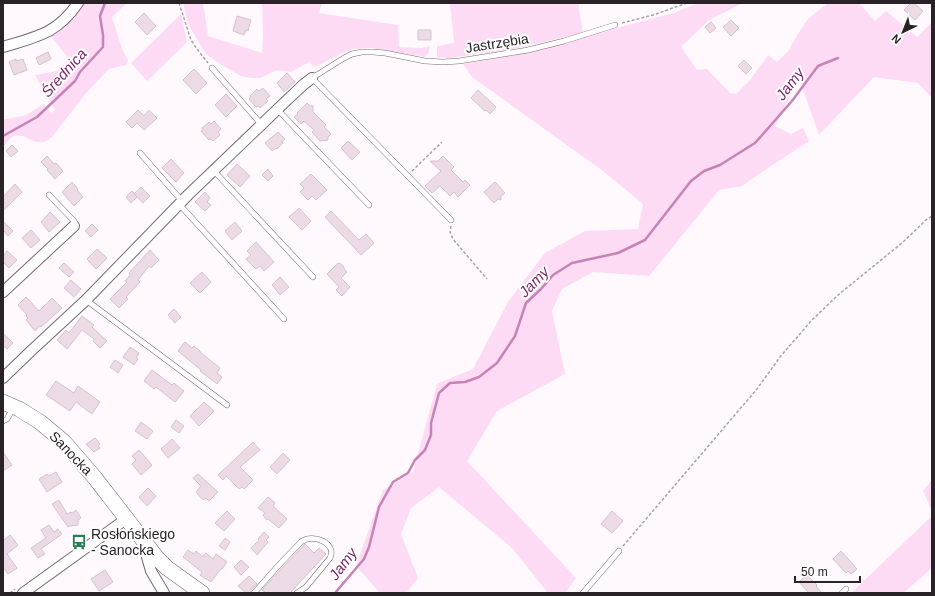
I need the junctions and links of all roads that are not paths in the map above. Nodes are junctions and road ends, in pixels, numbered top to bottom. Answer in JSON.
{"nodes":[{"id":1,"x":78,"y":3,"type":"edge"},
{"id":2,"x":615,"y":26,"type":"road end"},
{"id":3,"x":3,"y":46,"type":"edge"},
{"id":4,"x":212,"y":68,"type":"road end"},
{"id":5,"x":312,"y":78,"type":"junction"},
{"id":6,"x":277,"y":109,"type":"junction"},
{"id":7,"x":261,"y":124,"type":"junction"},
{"id":8,"x":140,"y":153,"type":"dead end"},
{"id":9,"x":214,"y":171,"type":"junction"},
{"id":10,"x":49,"y":195,"type":"dead end"},
{"id":11,"x":180,"y":203,"type":"junction"},
{"id":12,"x":369,"y":205,"type":"dead end"},
{"id":13,"x":451,"y":220,"type":"road end"},
{"id":14,"x":74,"y":226,"type":"joint"},
{"id":15,"x":313,"y":277,"type":"dead end"},
{"id":16,"x":3,"y":292,"type":"edge"},
{"id":17,"x":86,"y":300,"type":"junction"},
{"id":18,"x":284,"y":319,"type":"dead end"},
{"id":19,"x":3,"y":378,"type":"edge"},
{"id":20,"x":8,"y":405,"type":"edge"},
{"id":21,"x":227,"y":405,"type":"dead end"},
{"id":22,"x":3,"y":421,"type":"edge"},
{"id":23,"x":126,"y":519,"type":"junction"},
{"id":24,"x":148,"y":547,"type":"junction"},
{"id":25,"x":619,"y":551,"type":"road end"},
{"id":26,"x":19,"y":591,"type":"edge"},
{"id":27,"x":164,"y":593,"type":"edge"},
{"id":28,"x":202,"y":593,"type":"edge"},
{"id":29,"x":254,"y":593,"type":"edge"},
{"id":30,"x":297,"y":593,"type":"edge"},
{"id":31,"x":583,"y":593,"type":"edge"}],
"edges":[{"from":1,"to":3,"type":"street"},
{"from":2,"to":5,"type":"lane","name":"Jastrzębia"},
{"from":4,"to":7,"type":"lane"},
{"from":5,"to":6,"type":"street"},
{"from":5,"to":13,"type":"lane"},
{"from":6,"to":7,"type":"street"},
{"from":6,"to":12,"type":"lane"},
{"from":7,"to":9,"type":"street"},
{"from":8,"to":11,"type":"lane"},
{"from":9,"to":11,"type":"street"},
{"from":9,"to":15,"type":"lane"},
{"from":10,"to":14,"type":"lane"},
{"from":11,"to":17,"type":"street"},
{"from":11,"to":18,"type":"lane"},
{"from":14,"to":16,"type":"street"},
{"from":17,"to":19,"type":"street"},
{"from":17,"to":21,"type":"lane"},
{"from":20,"to":22,"type":"lane"},
{"from":20,"to":23,"type":"main road","name":"Sanocka"},
{"from":23,"to":24,"type":"main road","name":"Sanocka"},
{"from":23,"to":26,"type":"street"},
{"from":24,"to":27,"type":"street"},
{"from":24,"to":28,"type":"main road","name":"Sanocka"},
{"from":25,"to":31,"type":"lane"},
{"from":29,"to":30,"type":"lane"}]}
